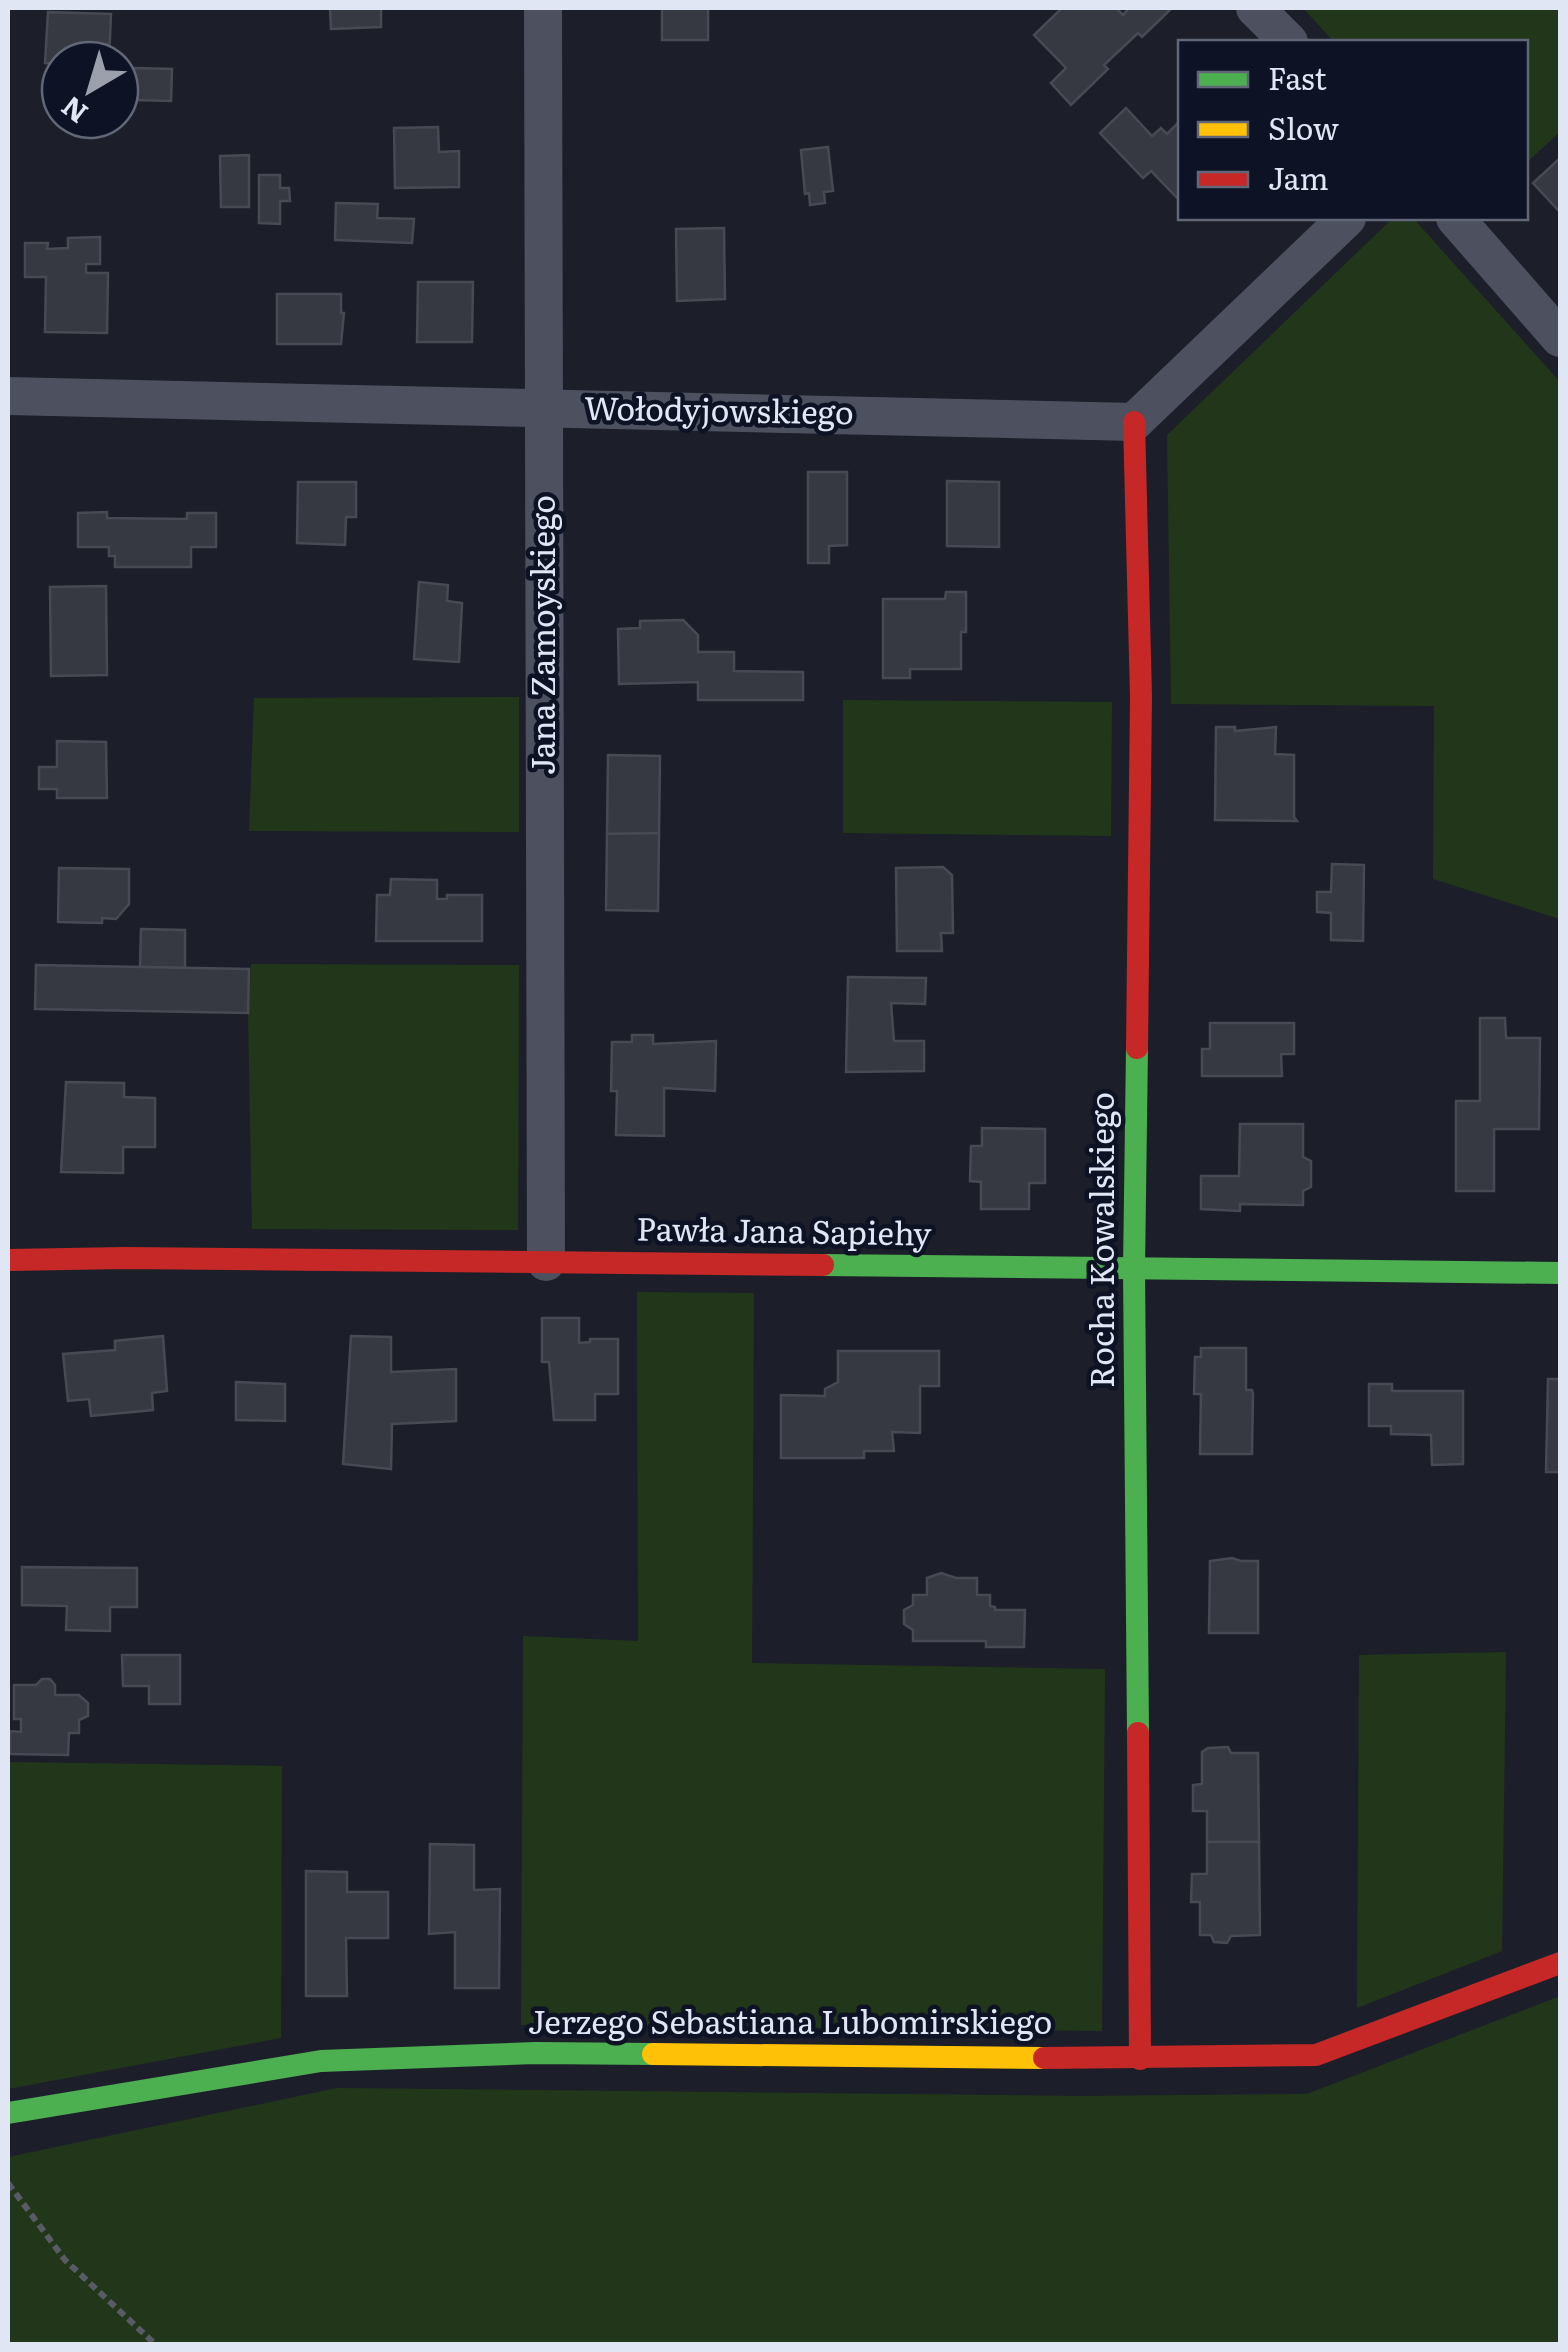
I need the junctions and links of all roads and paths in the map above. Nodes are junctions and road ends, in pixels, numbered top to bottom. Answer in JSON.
{"nodes":[{"id":1,"x":543,"y":8,"type":"edge"},
{"id":2,"x":1255,"y":8,"type":"edge"},
{"id":3,"x":1287,"y":40,"type":"edge"},
{"id":4,"x":1346,"y":220,"type":"edge"},
{"id":5,"x":1456,"y":220,"type":"edge"},
{"id":6,"x":1560,"y":338,"type":"edge"},
{"id":7,"x":8,"y":396,"type":"edge"},
{"id":8,"x":544,"y":407,"type":"junction"},
{"id":9,"x":1134,"y":422,"type":"junction"},
{"id":10,"x":8,"y":1260,"type":"edge"},
{"id":11,"x":546,"y":1262,"type":"junction"},
{"id":12,"x":1134,"y":1269,"type":"junction"},
{"id":13,"x":1560,"y":1274,"type":"edge"},
{"id":14,"x":1560,"y":1962,"type":"edge"},
{"id":15,"x":1140,"y":2058,"type":"junction"},
{"id":16,"x":8,"y":2113,"type":"edge"},
{"id":17,"x":8,"y":2184,"type":"edge"},
{"id":18,"x":155,"y":2344,"type":"edge"}],
"edges":[{"from":1,"to":8,"type":"street","name":"Jana Zamoyskiego"},
{"from":2,"to":3,"type":"street"},
{"from":4,"to":9,"type":"street"},
{"from":5,"to":6,"type":"street"},
{"from":7,"to":8,"type":"street","name":"Wołodyjowskiego"},
{"from":8,"to":9,"type":"street","name":"Wołodyjowskiego"},
{"from":8,"to":11,"type":"street","name":"Jana Zamoyskiego"},
{"from":9,"to":12,"type":"street","name":"Rocha Kowalskiego"},
{"from":10,"to":11,"type":"street","name":"Pawła Jana Sapiehy"},
{"from":11,"to":12,"type":"street","name":"Pawła Jana Sapiehy"},
{"from":12,"to":13,"type":"street","name":"Pawła Jana Sapiehy"},
{"from":12,"to":15,"type":"street","name":"Rocha Kowalskiego"},
{"from":14,"to":15,"type":"street","name":"Jerzego Sebastiana Lubomirskiego"},
{"from":15,"to":16,"type":"street","name":"Jerzego Sebastiana Lubomirskiego"},
{"from":17,"to":18,"type":"path"}]}
